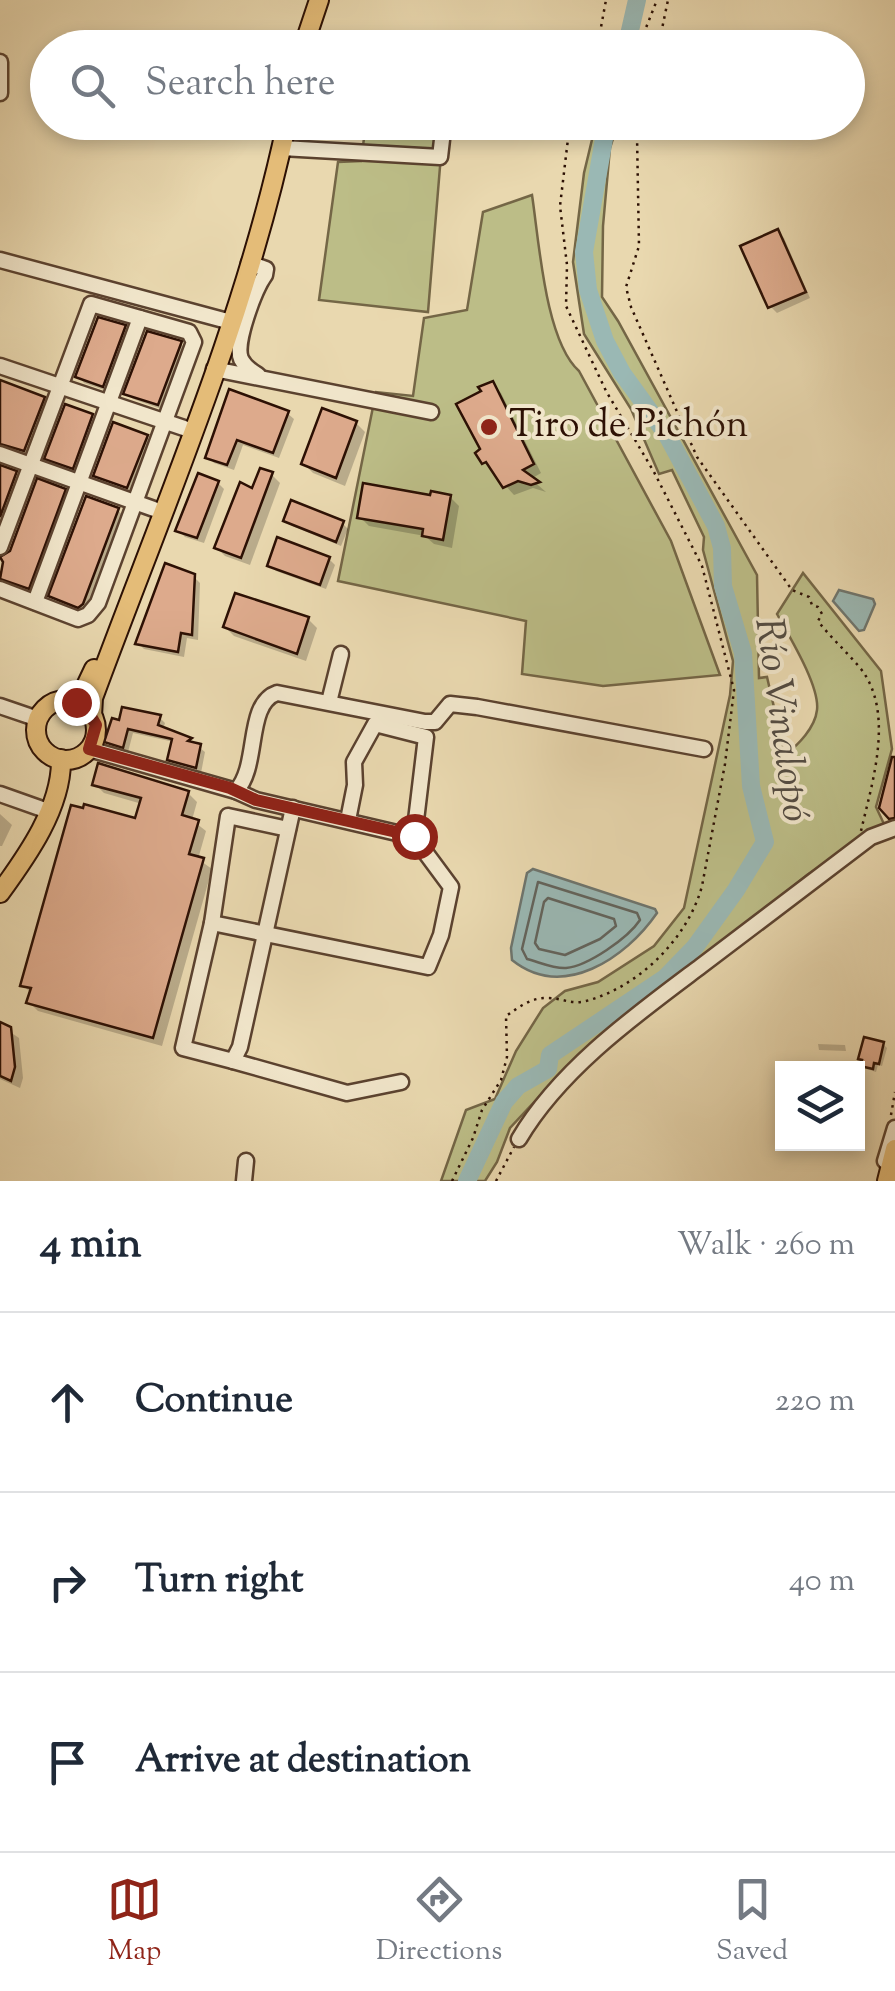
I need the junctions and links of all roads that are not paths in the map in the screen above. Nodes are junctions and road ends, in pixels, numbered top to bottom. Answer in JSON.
{"nodes":[{"id":1,"x":312,"y":0,"type":"edge"},
{"id":2,"x":319,"y":0,"type":"edge"},
{"id":3,"x":310,"y":21,"type":"junction"},
{"id":4,"x":308,"y":30,"type":"edge"},
{"id":5,"x":0,"y":62,"type":"edge"},
{"id":6,"x":0,"y":93,"type":"edge"},
{"id":7,"x":284,"y":140,"type":"edge"},
{"id":8,"x":442,"y":140,"type":"edge"},
{"id":9,"x":282,"y":148,"type":"junction"},
{"id":10,"x":0,"y":260,"type":"edge"},
{"id":11,"x":249,"y":262,"type":"junction"},
{"id":12,"x":140,"y":318,"type":"junction"},
{"id":13,"x":228,"y":322,"type":"junction"},
{"id":14,"x":0,"y":366,"type":"edge"},
{"id":15,"x":214,"y":369,"type":"junction"},
{"id":16,"x":283,"y":382,"type":"junction"},
{"id":17,"x":60,"y":386,"type":"junction"},
{"id":18,"x":110,"y":404,"type":"junction"},
{"id":19,"x":431,"y":412,"type":"dead end"},
{"id":20,"x":164,"y":421,"type":"junction"},
{"id":21,"x":184,"y":428,"type":"junction"},
{"id":22,"x":0,"y":454,"type":"edge"},
{"id":23,"x":31,"y":465,"type":"junction"},
{"id":24,"x":81,"y":483,"type":"junction"},
{"id":25,"x":134,"y":502,"type":"junction"},
{"id":26,"x":154,"y":509,"type":"junction"},
{"id":27,"x":1,"y":543,"type":"edge"},
{"id":28,"x":0,"y":589,"type":"edge"},
{"id":29,"x":36,"y":602,"type":"junction"},
{"id":30,"x":341,"y":654,"type":"dead end"},
{"id":31,"x":72,"y":701,"type":"junction"},
{"id":32,"x":329,"y":702,"type":"junction"},
{"id":33,"x":0,"y":706,"type":"edge"},
{"id":34,"x":92,"y":716,"type":"junction"},
{"id":35,"x":38,"y":719,"type":"junction"},
{"id":36,"x":89,"y":749,"type":"junction"},
{"id":37,"x":704,"y":749,"type":"dead end"},
{"id":38,"x":61,"y":760,"type":"junction"},
{"id":39,"x":236,"y":791,"type":"junction"},
{"id":40,"x":0,"y":794,"type":"edge"},
{"id":41,"x":293,"y":808,"type":"junction"},
{"id":42,"x":48,"y":812,"type":"junction"},
{"id":43,"x":348,"y":820,"type":"junction"},
{"id":44,"x":895,"y":828,"type":"edge"},
{"id":45,"x":288,"y":830,"type":"junction"},
{"id":46,"x":414,"y":836,"type":"junction"},
{"id":47,"x":0,"y":893,"type":"edge"},
{"id":48,"x":212,"y":923,"type":"junction"},
{"id":49,"x":264,"y":934,"type":"junction"},
{"id":50,"x":233,"y":1061,"type":"junction"},
{"id":51,"x":401,"y":1082,"type":"dead end"},
{"id":52,"x":895,"y":1128,"type":"edge"},
{"id":53,"x":519,"y":1138,"type":"road end"},
{"id":54,"x":895,"y":1149,"type":"edge"},
{"id":55,"x":246,"y":1161,"type":"dead end"},
{"id":56,"x":244,"y":1181,"type":"edge"},
{"id":57,"x":880,"y":1181,"type":"edge"},
{"id":58,"x":887,"y":1181,"type":"edge"}],
"edges":[{"from":1,"to":3,"type":"main road"},
{"from":2,"to":3,"type":"main road"},
{"from":3,"to":4,"type":"main road"},
{"from":5,"to":6,"type":"street"},
{"from":7,"to":9,"type":"main road"},
{"from":8,"to":9,"type":"street"},
{"from":9,"to":11,"type":"main road"},
{"from":10,"to":13,"type":"street"},
{"from":11,"to":13,"type":"main road"},
{"from":11,"to":16,"type":"street"},
{"from":12,"to":17,"type":"street"},
{"from":12,"to":18,"type":"street"},
{"from":12,"to":20,"type":"street"},
{"from":13,"to":15,"type":"main road"},
{"from":13,"to":21,"type":"main road"},
{"from":14,"to":17,"type":"street"},
{"from":15,"to":16,"type":"street"},
{"from":15,"to":34,"type":"main road"},
{"from":16,"to":19,"type":"street"},
{"from":17,"to":18,"type":"street"},
{"from":17,"to":23,"type":"street"},
{"from":18,"to":20,"type":"street"},
{"from":18,"to":24,"type":"street"},
{"from":20,"to":21,"type":"street"},
{"from":20,"to":25,"type":"street"},
{"from":21,"to":26,"type":"main road"},
{"from":22,"to":23,"type":"street"},
{"from":23,"to":24,"type":"street"},
{"from":23,"to":27,"type":"street"},
{"from":24,"to":25,"type":"street"},
{"from":24,"to":29,"type":"street"},
{"from":25,"to":26,"type":"street"},
{"from":25,"to":29,"type":"street"},
{"from":26,"to":31,"type":"main road"},
{"from":28,"to":29,"type":"street"},
{"from":30,"to":32,"type":"street"},
{"from":31,"to":34,"type":"main road"},
{"from":31,"to":35,"type":"main road"},
{"from":32,"to":37,"type":"street"},
{"from":32,"to":39,"type":"street"},
{"from":33,"to":35,"type":"street"},
{"from":34,"to":36,"type":"main road"},
{"from":35,"to":38,"type":"main road"},
{"from":36,"to":38,"type":"main road"},
{"from":36,"to":39,"type":"street"},
{"from":38,"to":42,"type":"main road"},
{"from":39,"to":41,"type":"street"},
{"from":40,"to":42,"type":"street"},
{"from":41,"to":43,"type":"street"},
{"from":41,"to":45,"type":"street"},
{"from":42,"to":47,"type":"main road"},
{"from":43,"to":46,"type":"street"},
{"from":43,"to":46,"type":"street"},
{"from":44,"to":53,"type":"street"},
{"from":45,"to":48,"type":"street"},
{"from":45,"to":49,"type":"street"},
{"from":46,"to":49,"type":"street"},
{"from":48,"to":49,"type":"street"},
{"from":48,"to":50,"type":"street"},
{"from":49,"to":50,"type":"street"},
{"from":50,"to":51,"type":"street"},
{"from":52,"to":57,"type":"street"},
{"from":54,"to":58,"type":"main road"},
{"from":55,"to":56,"type":"street"}]}
